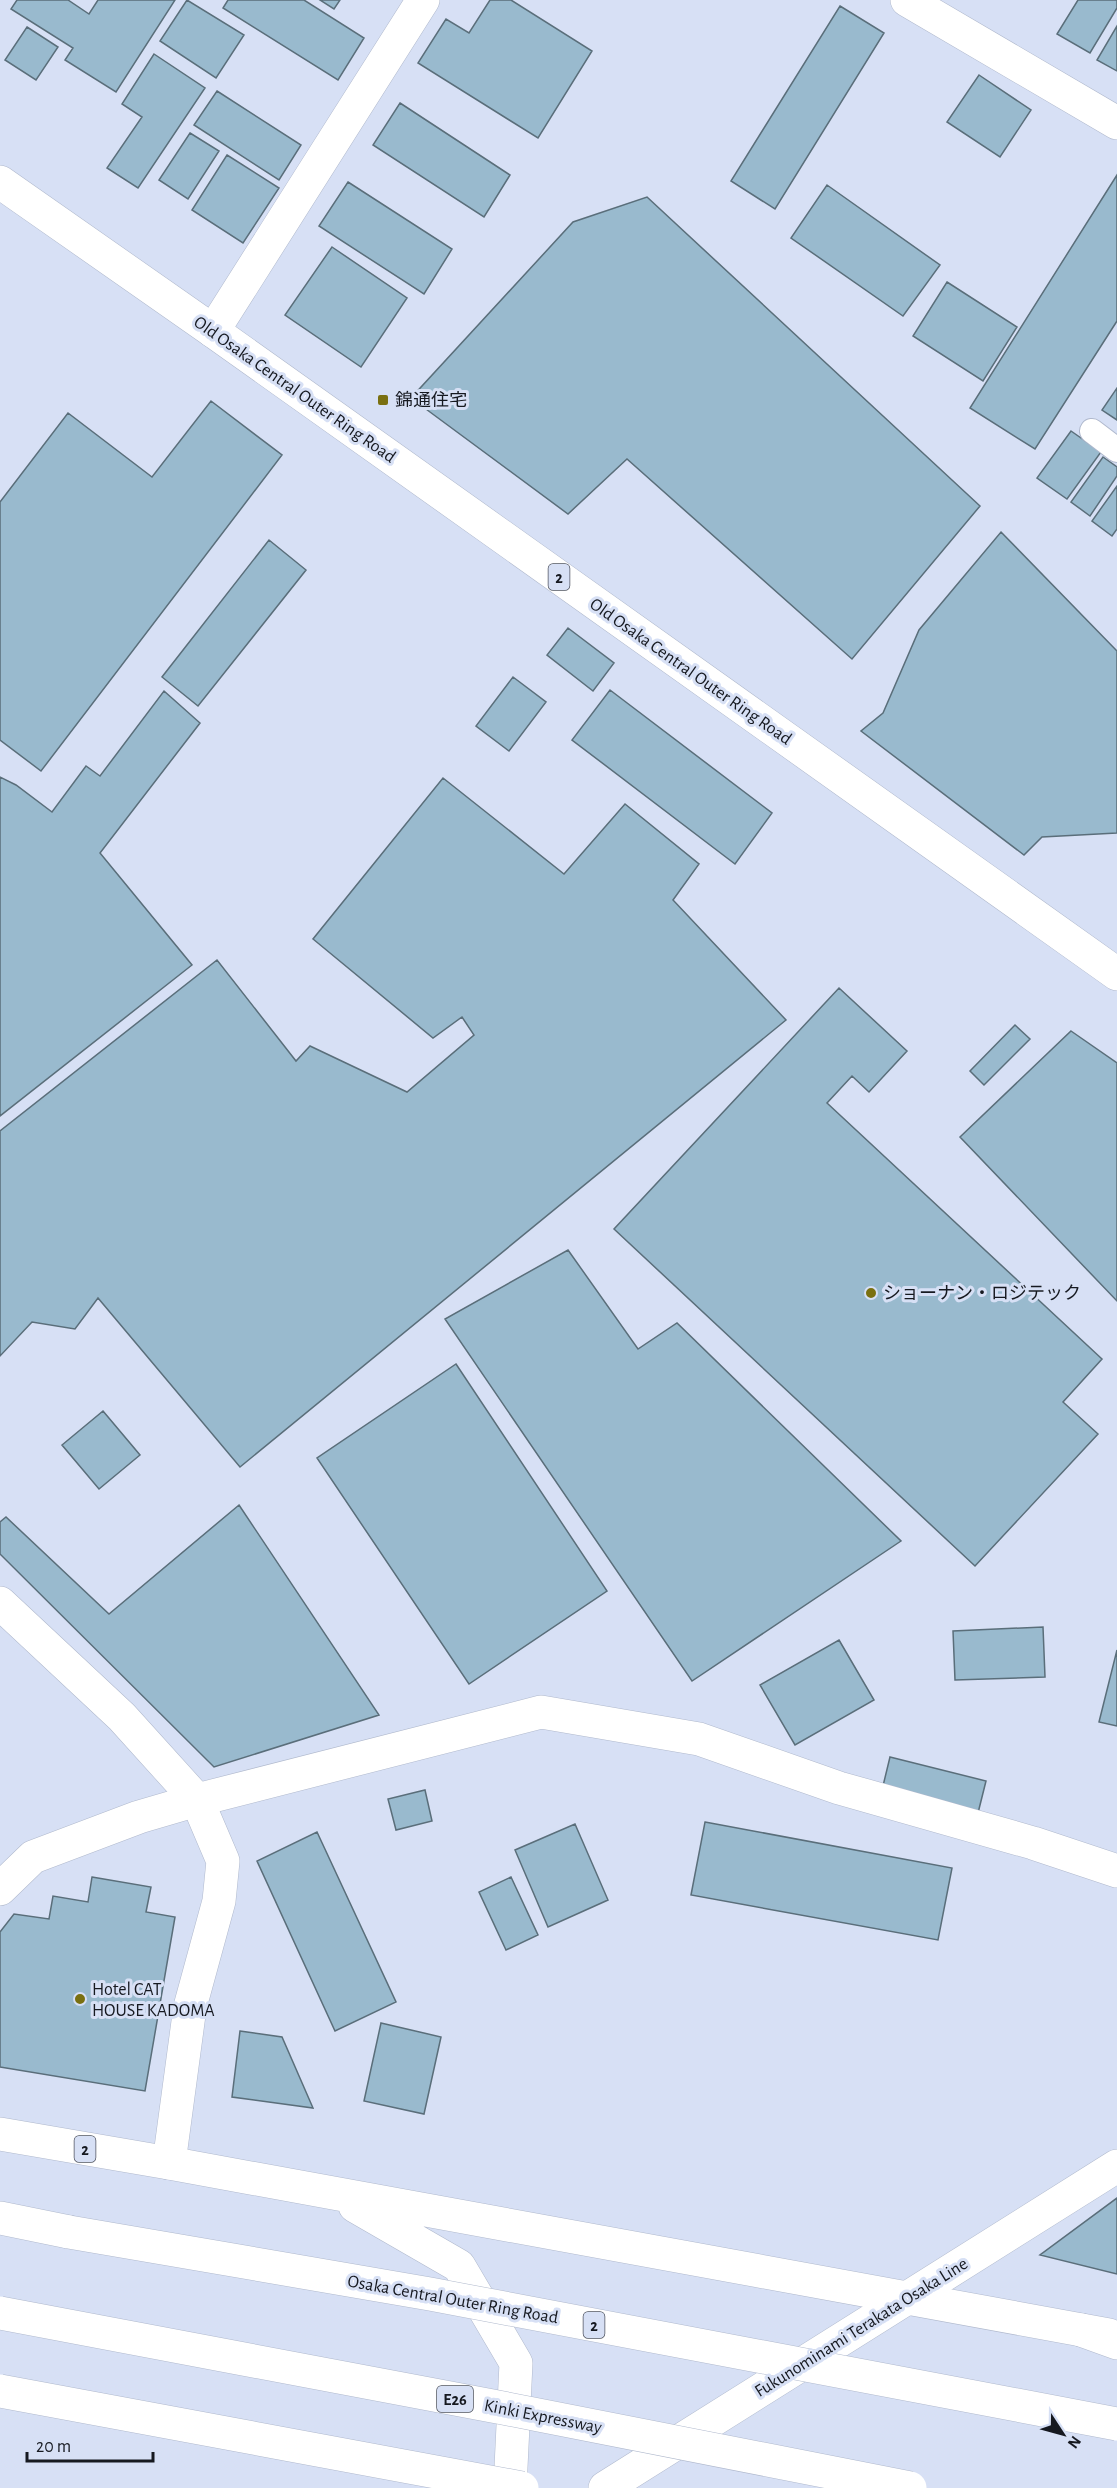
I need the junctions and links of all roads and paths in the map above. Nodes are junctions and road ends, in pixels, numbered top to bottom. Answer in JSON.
{"nodes":[{"id":1,"x":423,"y":0,"type":"edge"},
{"id":2,"x":907,"y":0,"type":"edge"},
{"id":3,"x":1117,"y":123,"type":"edge"},
{"id":4,"x":0,"y":182,"type":"edge"},
{"id":5,"x":213,"y":331,"type":"junction"},
{"id":6,"x":1092,"y":431,"type":"dead end"},
{"id":7,"x":1117,"y":450,"type":"edge"},
{"id":8,"x":1117,"y":974,"type":"edge"},
{"id":9,"x":0,"y":1603,"type":"edge"},
{"id":10,"x":197,"y":1800,"type":"junction"},
{"id":11,"x":1117,"y":1871,"type":"edge"},
{"id":12,"x":0,"y":1889,"type":"edge"},
{"id":13,"x":0,"y":2134,"type":"edge"},
{"id":14,"x":169,"y":2163,"type":"junction"},
{"id":15,"x":1117,"y":2166,"type":"edge"},
{"id":16,"x":336,"y":2194,"type":"junction"},
{"id":17,"x":0,"y":2218,"type":"edge"},
{"id":18,"x":906,"y":2299,"type":"junction"},
{"id":19,"x":0,"y":2313,"type":"edge"},
{"id":20,"x":1081,"y":2330,"type":"junction"},
{"id":21,"x":1117,"y":2337,"type":"edge"},
{"id":22,"x":1117,"y":2343,"type":"edge"},
{"id":23,"x":0,"y":2391,"type":"edge"},
{"id":24,"x":1117,"y":2424,"type":"edge"},
{"id":25,"x":510,"y":2488,"type":"edge"},
{"id":26,"x":522,"y":2488,"type":"edge"},
{"id":27,"x":605,"y":2488,"type":"edge"},
{"id":28,"x":910,"y":2488,"type":"edge"}],
"edges":[{"from":1,"to":5,"type":"main road"},
{"from":2,"to":3,"type":"main road"},
{"from":4,"to":5,"type":"main road","name":"Old Osaka Central Outer Ring Road","number":"2"},
{"from":5,"to":8,"type":"main road","name":"Old Osaka Central Outer Ring Road","number":"2"},
{"from":6,"to":7,"type":"lane"},
{"from":9,"to":10,"type":"main road"},
{"from":10,"to":11,"type":"main road"},
{"from":10,"to":12,"type":"main road"},
{"from":10,"to":14,"type":"main road"},
{"from":13,"to":14,"type":"main road","number":"2"},
{"from":14,"to":16,"type":"main road","number":"2"},
{"from":15,"to":18,"type":"main road","name":"Fukunominami Terakata Osaka Line"},
{"from":16,"to":18,"type":"main road","number":"2"},
{"from":16,"to":25,"type":"main road"},
{"from":17,"to":24,"type":"main road","name":"Osaka Central Outer Ring Road","number":"2","bridge":true},
{"from":18,"to":20,"type":"main road","number":"2"},
{"from":18,"to":27,"type":"main road","name":"Fukunominami Terakata Osaka Line"},
{"from":19,"to":28,"type":"main road","name":"Kinki Expressway","number":"E26","bridge":true},
{"from":20,"to":21,"type":"main road","number":"2"},
{"from":20,"to":22,"type":"main road","number":"2"},
{"from":23,"to":26,"type":"main road","bridge":true}]}
